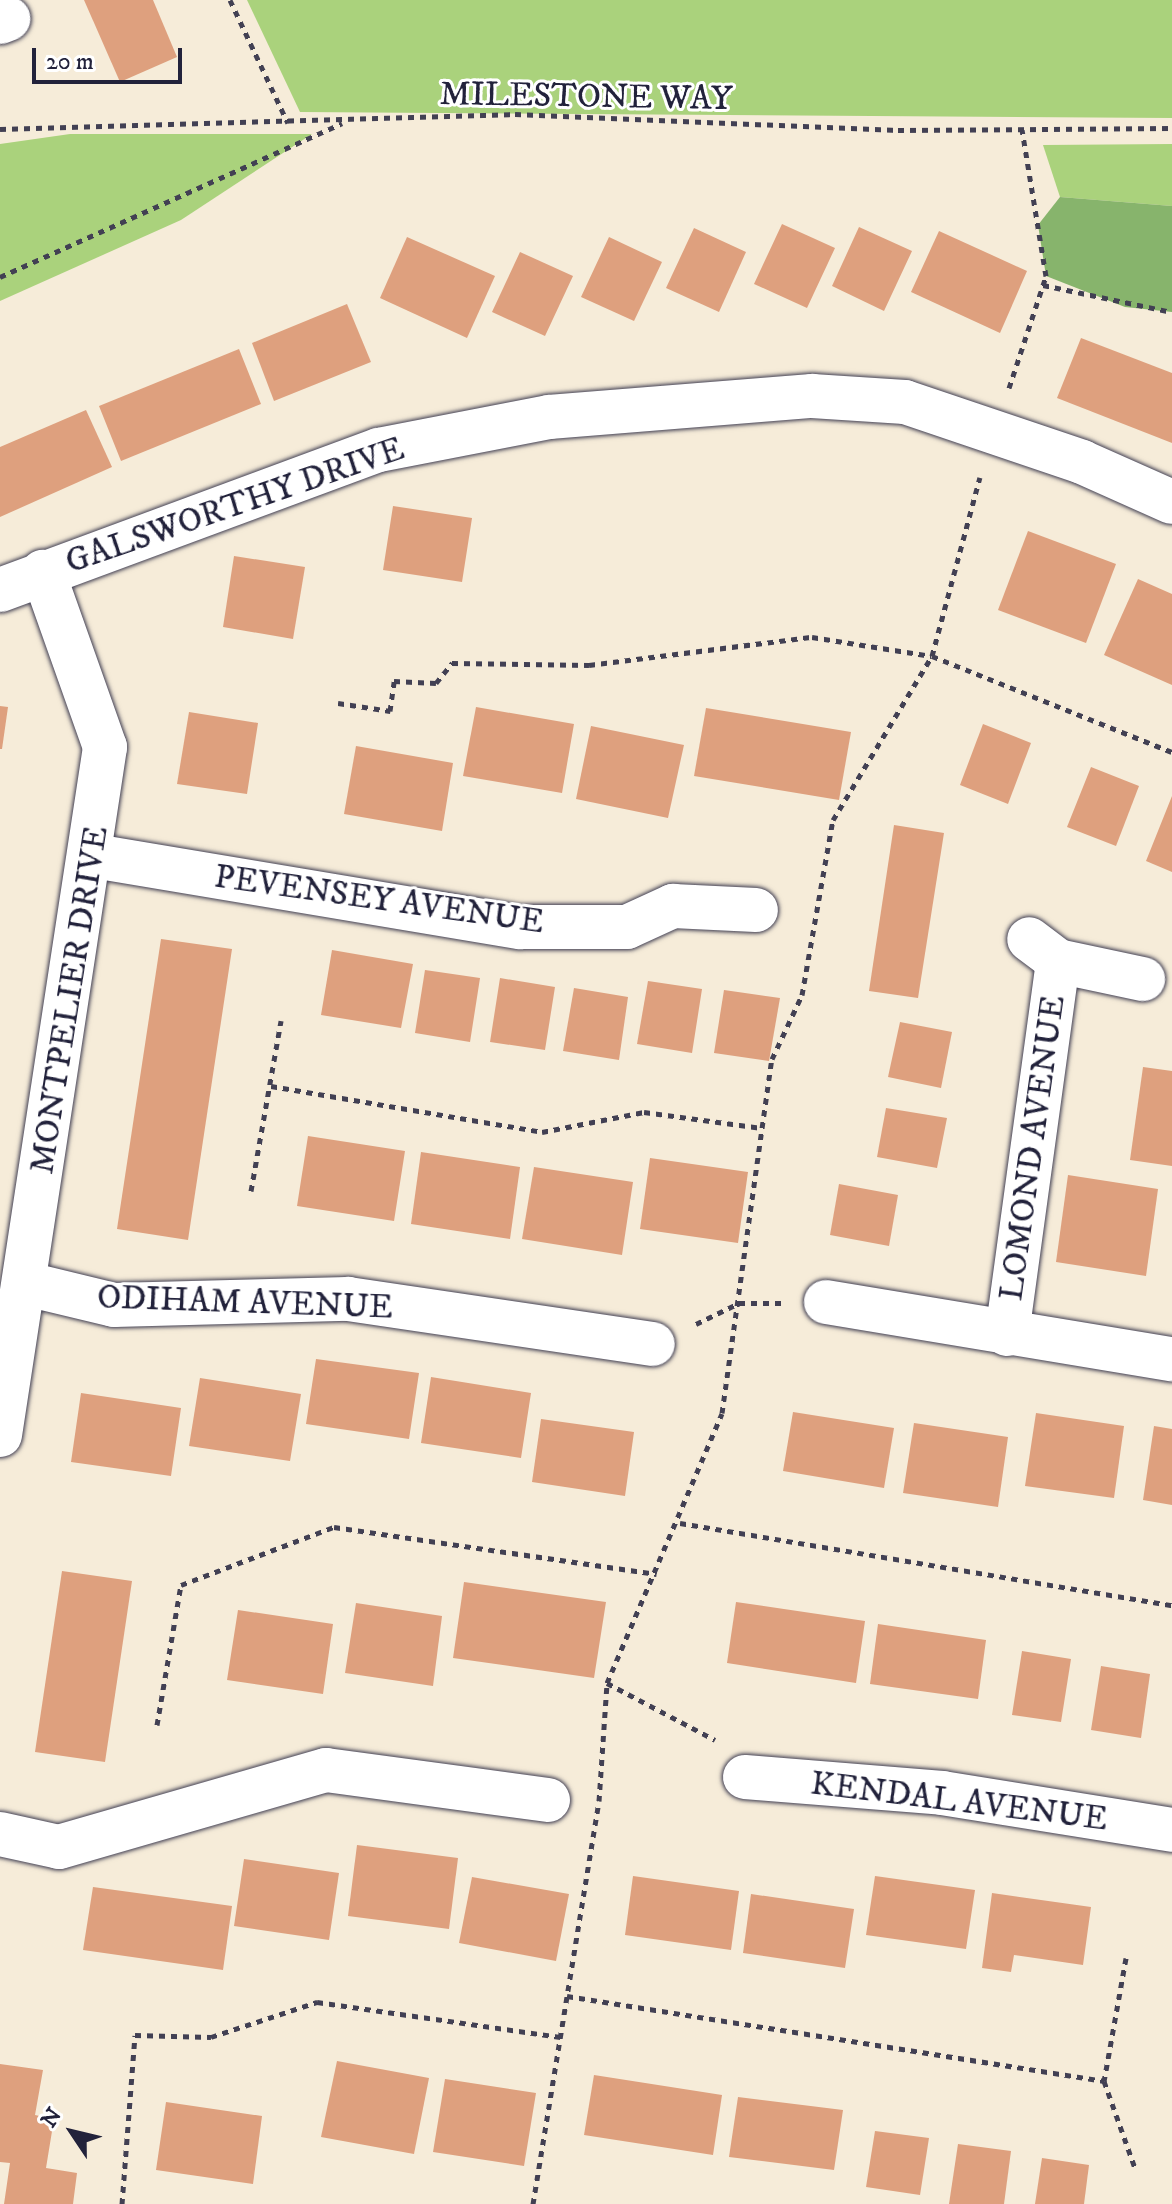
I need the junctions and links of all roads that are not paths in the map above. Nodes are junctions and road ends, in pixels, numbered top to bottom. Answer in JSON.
{"nodes":[{"id":1,"x":1172,"y":502,"type":"edge"},
{"id":2,"x":43,"y":572,"type":"junction"},
{"id":3,"x":0,"y":590,"type":"edge"},
{"id":4,"x":94,"y":856,"type":"junction"},
{"id":5,"x":756,"y":910,"type":"dead end"},
{"id":6,"x":1143,"y":979,"type":"dead end"},
{"id":7,"x":27,"y":1284,"type":"junction"},
{"id":8,"x":826,"y":1302,"type":"dead end"},
{"id":9,"x":1007,"y":1334,"type":"junction"},
{"id":10,"x":653,"y":1344,"type":"dead end"},
{"id":11,"x":1172,"y":1359,"type":"edge"},
{"id":12,"x":0,"y":1435,"type":"edge"},
{"id":13,"x":745,"y":1777,"type":"road end"},
{"id":14,"x":548,"y":1800,"type":"dead end"},
{"id":15,"x":1172,"y":1830,"type":"edge"},
{"id":16,"x":0,"y":1834,"type":"edge"}],
"edges":[{"from":1,"to":2,"type":"street","name":"GALSWORTHY DRIVE"},
{"from":2,"to":3,"type":"street","name":"GALSWORTHY DRIVE"},
{"from":2,"to":4,"type":"street","name":"MONTPELIER DRIVE"},
{"from":4,"to":5,"type":"street","name":"PEVENSEY AVENUE"},
{"from":4,"to":7,"type":"street","name":"MONTPELIER DRIVE"},
{"from":6,"to":9,"type":"street","name":"LOMOND AVENUE"},
{"from":7,"to":10,"type":"street","name":"ODIHAM AVENUE"},
{"from":7,"to":12,"type":"street","name":"MONTPELIER DRIVE"},
{"from":8,"to":9,"type":"street","name":"LOMOND AVENUE"},
{"from":9,"to":11,"type":"street","name":"LOMOND AVENUE"},
{"from":13,"to":15,"type":"street","name":"KENDAL AVENUE"},
{"from":14,"to":16,"type":"street"}]}
